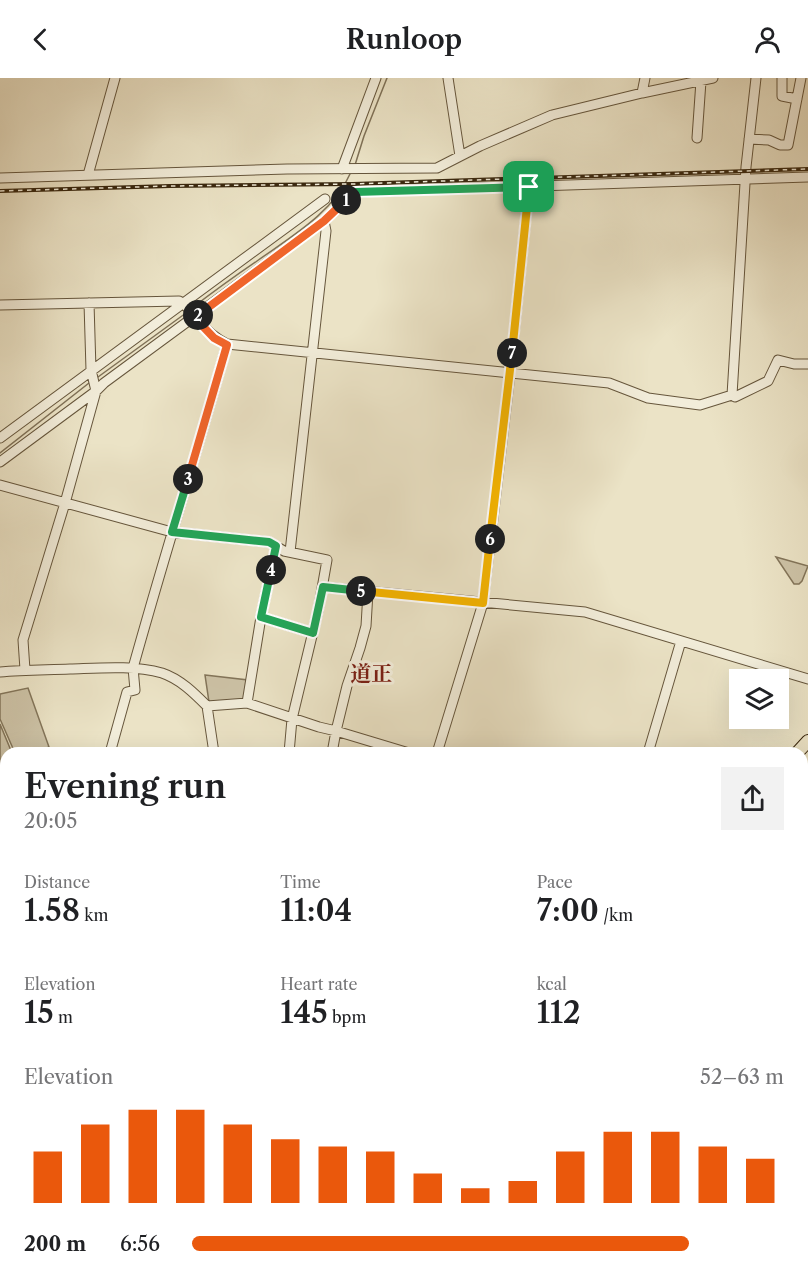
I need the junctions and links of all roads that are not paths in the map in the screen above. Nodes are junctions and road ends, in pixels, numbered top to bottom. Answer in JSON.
{"nodes":[{"id":1,"x":115,"y":78,"type":"edge"},
{"id":2,"x":376,"y":78,"type":"edge"},
{"id":3,"x":448,"y":78,"type":"edge"},
{"id":4,"x":645,"y":78,"type":"edge"},
{"id":5,"x":670,"y":78,"type":"edge"},
{"id":6,"x":713,"y":78,"type":"edge"},
{"id":7,"x":756,"y":78,"type":"edge"},
{"id":8,"x":782,"y":78,"type":"edge"},
{"id":9,"x":801,"y":78,"type":"edge"},
{"id":10,"x":702,"y":81,"type":"junction"},
{"id":11,"x":665,"y":88,"type":"junction"},
{"id":12,"x":642,"y":93,"type":"junction"},
{"id":13,"x":797,"y":99,"type":"junction"},
{"id":14,"x":697,"y":138,"type":"dead end"},
{"id":15,"x":749,"y":139,"type":"junction"},
{"id":16,"x":460,"y":156,"type":"junction"},
{"id":17,"x":342,"y":169,"type":"junction"},
{"id":18,"x":88,"y":175,"type":"junction"},
{"id":19,"x":808,"y":177,"type":"edge"},
{"id":20,"x":0,"y":178,"type":"edge"},
{"id":21,"x":745,"y":179,"type":"junction"},
{"id":22,"x":529,"y":187,"type":"junction"},
{"id":23,"x":325,"y":199,"type":"dead end"},
{"id":24,"x":324,"y":221,"type":"junction"},
{"id":25,"x":89,"y":303,"type":"junction"},
{"id":26,"x":184,"y":303,"type":"junction"},
{"id":27,"x":0,"y":305,"type":"edge"},
{"id":28,"x":194,"y":317,"type":"junction"},
{"id":29,"x":227,"y":345,"type":"junction"},
{"id":30,"x":312,"y":353,"type":"junction"},
{"id":31,"x":808,"y":364,"type":"edge"},
{"id":32,"x":91,"y":370,"type":"junction"},
{"id":33,"x":510,"y":374,"type":"junction"},
{"id":34,"x":96,"y":392,"type":"junction"},
{"id":35,"x":732,"y":395,"type":"junction"},
{"id":36,"x":0,"y":438,"type":"edge"},
{"id":37,"x":0,"y":462,"type":"edge"},
{"id":38,"x":0,"y":485,"type":"edge"},
{"id":39,"x":65,"y":503,"type":"junction"},
{"id":40,"x":172,"y":532,"type":"junction"},
{"id":41,"x":276,"y":546,"type":"junction"},
{"id":42,"x":290,"y":552,"type":"junction"},
{"id":43,"x":323,"y":587,"type":"junction"},
{"id":44,"x":368,"y":592,"type":"junction"},
{"id":45,"x":483,"y":603,"type":"junction"},
{"id":46,"x":261,"y":617,"type":"junction"},
{"id":47,"x":313,"y":633,"type":"junction"},
{"id":48,"x":681,"y":641,"type":"junction"},
{"id":49,"x":133,"y":668,"type":"junction"},
{"id":50,"x":25,"y":670,"type":"junction"},
{"id":51,"x":0,"y":672,"type":"edge"},
{"id":52,"x":808,"y":680,"type":"edge"},
{"id":53,"x":247,"y":703,"type":"junction"},
{"id":54,"x":207,"y":706,"type":"junction"},
{"id":55,"x":292,"y":719,"type":"junction"},
{"id":56,"x":336,"y":731,"type":"junction"},
{"id":57,"x":112,"y":747,"type":"edge"},
{"id":58,"x":213,"y":747,"type":"edge"},
{"id":59,"x":290,"y":747,"type":"edge"},
{"id":60,"x":333,"y":747,"type":"edge"},
{"id":61,"x":389,"y":747,"type":"edge"},
{"id":62,"x":439,"y":747,"type":"edge"},
{"id":63,"x":650,"y":747,"type":"edge"}],
"edges":[{"from":1,"to":18,"type":"street"},
{"from":2,"to":17,"type":"street"},
{"from":3,"to":16,"type":"street"},
{"from":4,"to":12,"type":"street"},
{"from":5,"to":11,"type":"street"},
{"from":6,"to":10,"type":"street"},
{"from":7,"to":15,"type":"street"},
{"from":8,"to":13,"type":"street"},
{"from":9,"to":13,"type":"street"},
{"from":10,"to":11,"type":"street"},
{"from":10,"to":14,"type":"street"},
{"from":11,"to":12,"type":"street"},
{"from":12,"to":16,"type":"street"},
{"from":13,"to":15,"type":"street"},
{"from":15,"to":21,"type":"street"},
{"from":16,"to":17,"type":"street"},
{"from":17,"to":18,"type":"street"},
{"from":18,"to":20,"type":"street"},
{"from":19,"to":21,"type":"street"},
{"from":21,"to":22,"type":"street"},
{"from":21,"to":35,"type":"street"},
{"from":22,"to":24,"type":"street"},
{"from":22,"to":33,"type":"street"},
{"from":23,"to":26,"type":"street"},
{"from":24,"to":28,"type":"street"},
{"from":24,"to":30,"type":"street"},
{"from":25,"to":26,"type":"street"},
{"from":25,"to":27,"type":"street"},
{"from":25,"to":32,"type":"street"},
{"from":26,"to":28,"type":"street"},
{"from":26,"to":32,"type":"street"},
{"from":28,"to":29,"type":"street"},
{"from":28,"to":34,"type":"street"},
{"from":29,"to":30,"type":"street"},
{"from":29,"to":40,"type":"street"},
{"from":30,"to":33,"type":"street"},
{"from":30,"to":42,"type":"street"},
{"from":31,"to":35,"type":"street"},
{"from":32,"to":34,"type":"street"},
{"from":32,"to":36,"type":"street"},
{"from":33,"to":35,"type":"street"},
{"from":33,"to":45,"type":"street"},
{"from":34,"to":37,"type":"street"},
{"from":34,"to":39,"type":"street"},
{"from":38,"to":39,"type":"street"},
{"from":39,"to":40,"type":"street"},
{"from":39,"to":50,"type":"street"},
{"from":40,"to":41,"type":"street"},
{"from":40,"to":49,"type":"street"},
{"from":41,"to":42,"type":"street"},
{"from":41,"to":46,"type":"street"},
{"from":42,"to":43,"type":"street"},
{"from":43,"to":44,"type":"street"},
{"from":43,"to":47,"type":"street"},
{"from":44,"to":45,"type":"street"},
{"from":44,"to":56,"type":"street"},
{"from":45,"to":48,"type":"street"},
{"from":45,"to":62,"type":"street"},
{"from":46,"to":47,"type":"street"},
{"from":46,"to":53,"type":"street"},
{"from":47,"to":55,"type":"street"},
{"from":48,"to":52,"type":"street"},
{"from":48,"to":63,"type":"street"},
{"from":49,"to":50,"type":"street"},
{"from":49,"to":54,"type":"street"},
{"from":49,"to":57,"type":"street"},
{"from":50,"to":51,"type":"street"},
{"from":53,"to":54,"type":"street"},
{"from":53,"to":55,"type":"street"},
{"from":54,"to":58,"type":"street"},
{"from":55,"to":56,"type":"street"},
{"from":55,"to":59,"type":"street"},
{"from":56,"to":60,"type":"street"},
{"from":56,"to":61,"type":"street"}]}
